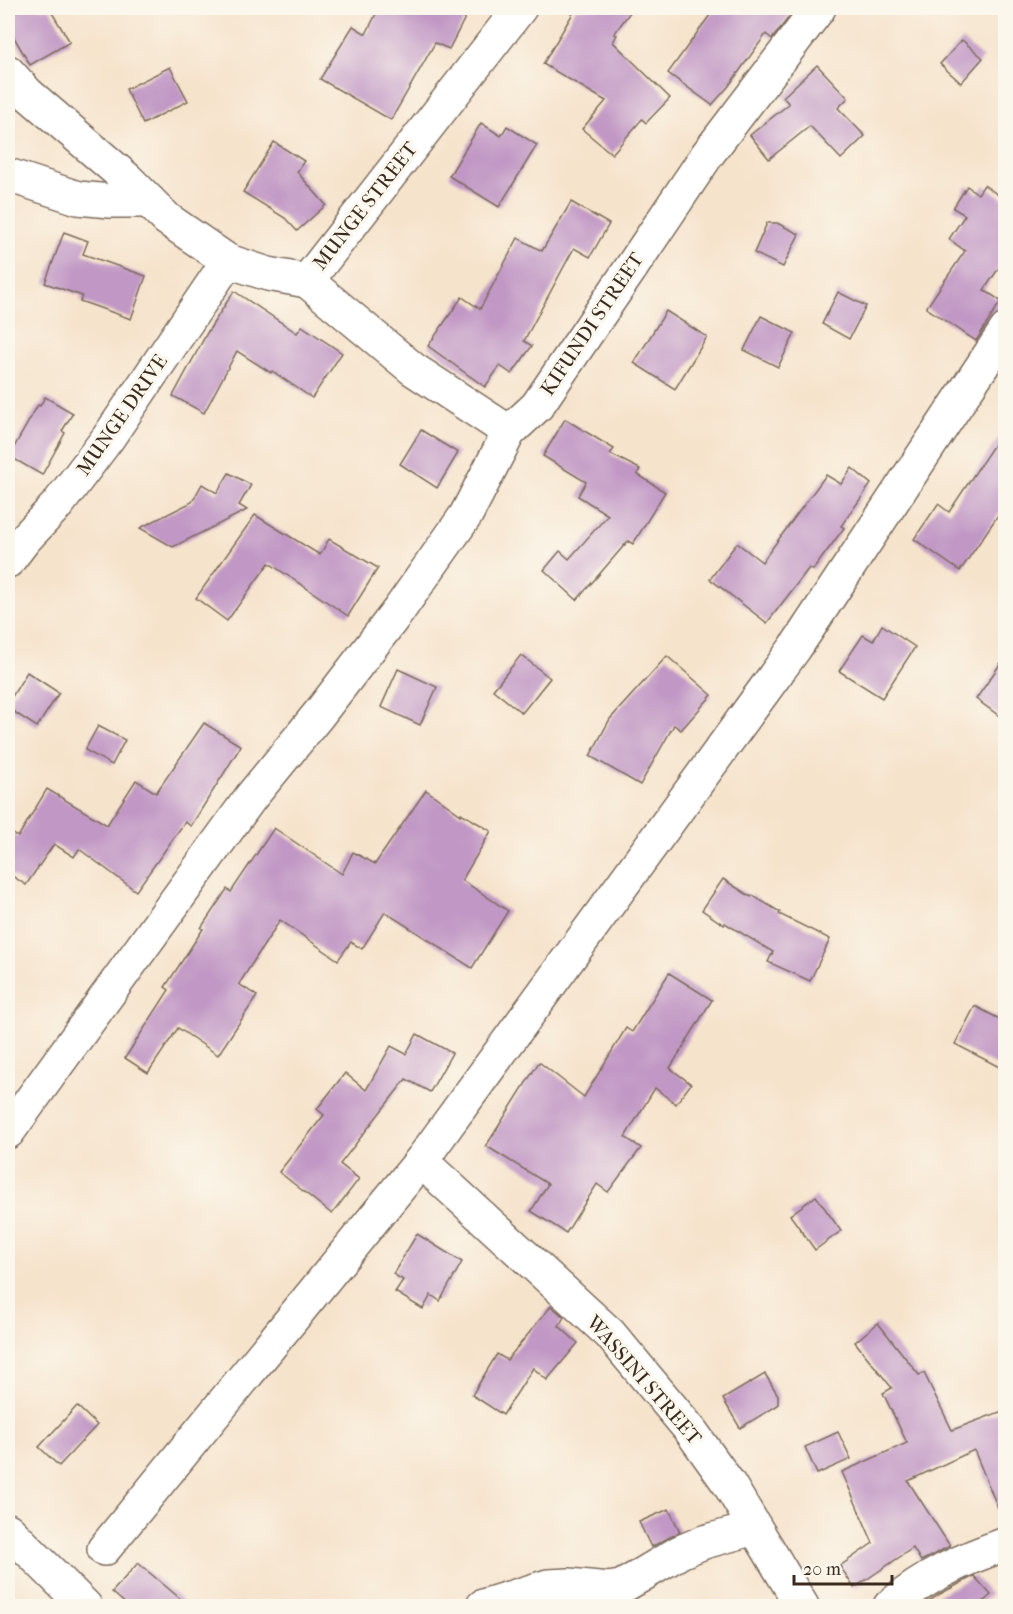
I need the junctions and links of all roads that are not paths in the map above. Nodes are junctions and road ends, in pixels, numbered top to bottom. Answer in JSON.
{"nodes":[{"id":1,"x":520,"y":8,"type":"edge"},
{"id":2,"x":819,"y":8,"type":"edge"},
{"id":3,"x":8,"y":72,"type":"edge"},
{"id":4,"x":8,"y":176,"type":"edge"},
{"id":5,"x":149,"y":201,"type":"junction"},
{"id":6,"x":228,"y":261,"type":"junction"},
{"id":7,"x":307,"y":281,"type":"junction"},
{"id":8,"x":1005,"y":330,"type":"edge"},
{"id":9,"x":509,"y":432,"type":"junction"},
{"id":10,"x":8,"y":561,"type":"edge"},
{"id":11,"x":8,"y":1132,"type":"edge"},
{"id":12,"x":421,"y":1161,"type":"junction"},
{"id":13,"x":755,"y":1528,"type":"junction"},
{"id":14,"x":8,"y":1530,"type":"edge"},
{"id":15,"x":1005,"y":1544,"type":"edge"},
{"id":16,"x":104,"y":1550,"type":"dead end"},
{"id":17,"x":85,"y":1606,"type":"edge"},
{"id":18,"x":483,"y":1606,"type":"edge"},
{"id":19,"x":802,"y":1606,"type":"edge"},
{"id":20,"x":890,"y":1606,"type":"edge"}],
"edges":[{"from":1,"to":7,"type":"street","name":"MUNGE STREET"},
{"from":2,"to":9,"type":"street","name":"KIFUNDI STREET"},
{"from":3,"to":5,"type":"street","name":"MUNGE STREET"},
{"from":4,"to":5,"type":"street"},
{"from":5,"to":6,"type":"street","name":"MUNGE STREET"},
{"from":6,"to":7,"type":"street","name":"MUNGE STREET"},
{"from":6,"to":10,"type":"street","name":"MUNGE DRIVE"},
{"from":7,"to":9,"type":"street"},
{"from":8,"to":12,"type":"street"},
{"from":9,"to":11,"type":"street"},
{"from":12,"to":13,"type":"street","name":"WASSINI STREET"},
{"from":12,"to":16,"type":"street"},
{"from":13,"to":18,"type":"street"},
{"from":13,"to":19,"type":"street","name":"WASSINI STREET"},
{"from":14,"to":17,"type":"street"},
{"from":15,"to":20,"type":"street"}]}
